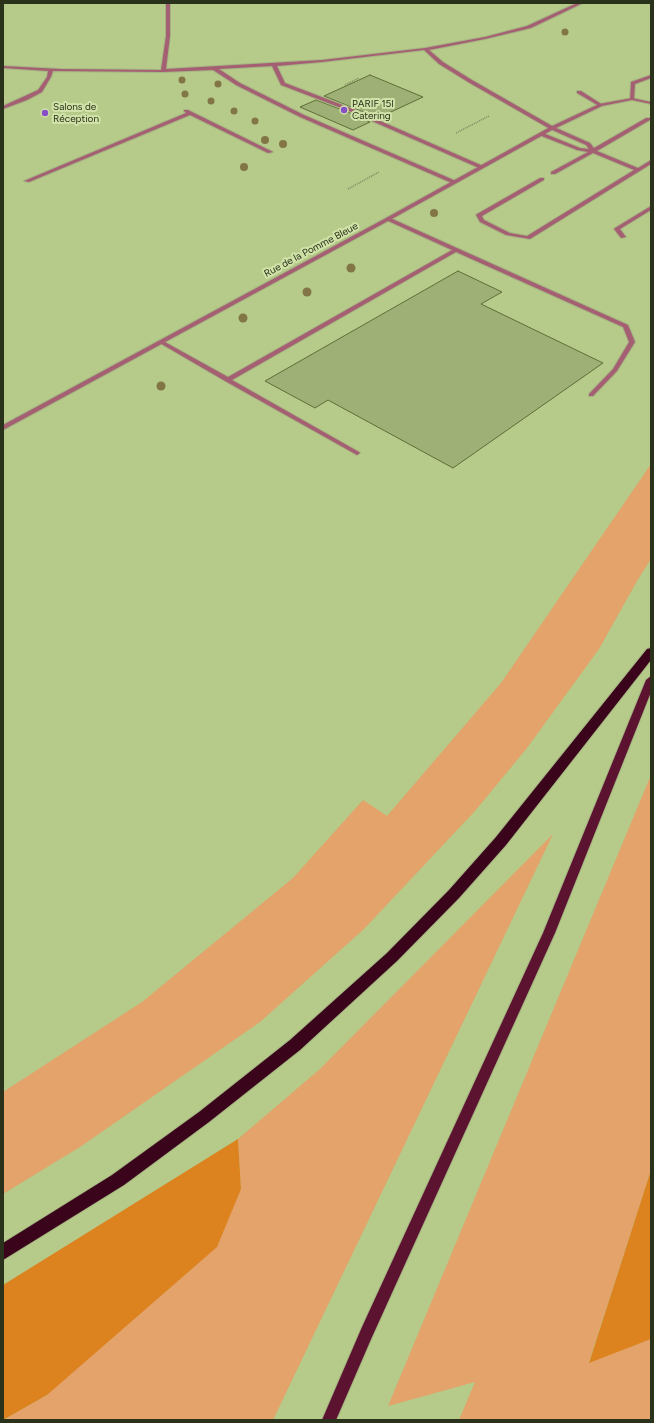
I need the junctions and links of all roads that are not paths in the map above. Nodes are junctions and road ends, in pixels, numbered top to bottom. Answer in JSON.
{"nodes":[{"id":1,"x":168,"y":3,"type":"edge"},
{"id":2,"x":581,"y":3,"type":"edge"},
{"id":3,"x":425,"y":49,"type":"junction"},
{"id":4,"x":274,"y":65,"type":"junction"},
{"id":5,"x":3,"y":66,"type":"edge"},
{"id":6,"x":51,"y":69,"type":"junction"},
{"id":7,"x":215,"y":69,"type":"junction"},
{"id":8,"x":163,"y":71,"type":"junction"},
{"id":9,"x":651,"y":76,"type":"edge"},
{"id":10,"x":579,"y":92,"type":"dead end"},
{"id":11,"x":632,"y":99,"type":"junction"},
{"id":12,"x":651,"y":103,"type":"edge"},
{"id":13,"x":601,"y":105,"type":"junction"},
{"id":14,"x":3,"y":108,"type":"edge"},
{"id":15,"x":648,"y":119,"type":"dead end"},
{"id":16,"x":552,"y":128,"type":"junction"},
{"id":17,"x":541,"y":134,"type":"junction"},
{"id":18,"x":593,"y":150,"type":"junction"},
{"id":19,"x":270,"y":152,"type":"dead end"},
{"id":20,"x":651,"y":162,"type":"edge"},
{"id":21,"x":481,"y":167,"type":"junction"},
{"id":22,"x":638,"y":170,"type":"junction"},
{"id":23,"x":553,"y":173,"type":"dead end"},
{"id":24,"x":542,"y":179,"type":"dead end"},
{"id":25,"x":27,"y":181,"type":"dead end"},
{"id":26,"x":454,"y":182,"type":"junction"},
{"id":27,"x":651,"y":208,"type":"edge"},
{"id":28,"x":388,"y":219,"type":"junction"},
{"id":29,"x":623,"y":236,"type":"dead end"},
{"id":30,"x":456,"y":250,"type":"junction"},
{"id":31,"x":161,"y":342,"type":"junction"},
{"id":32,"x":227,"y":380,"type":"junction"},
{"id":33,"x":591,"y":395,"type":"dead end"},
{"id":34,"x":3,"y":428,"type":"edge"},
{"id":35,"x":357,"y":453,"type":"dead end"},
{"id":36,"x":651,"y":652,"type":"edge"},
{"id":37,"x":651,"y":680,"type":"edge"},
{"id":38,"x":3,"y":1252,"type":"edge"},
{"id":39,"x":329,"y":1420,"type":"edge"}],
"edges":[{"from":1,"to":8,"type":"street"},
{"from":2,"to":3,"type":"street"},
{"from":3,"to":4,"type":"street"},
{"from":3,"to":16,"type":"street"},
{"from":4,"to":7,"type":"street"},
{"from":4,"to":21,"type":"street"},
{"from":5,"to":6,"type":"street"},
{"from":6,"to":8,"type":"street"},
{"from":6,"to":14,"type":"street"},
{"from":7,"to":8,"type":"street"},
{"from":7,"to":26,"type":"street"},
{"from":9,"to":11,"type":"street"},
{"from":10,"to":13,"type":"street"},
{"from":11,"to":12,"type":"street"},
{"from":11,"to":13,"type":"street","name":"Rue de la Pomme Bleue"},
{"from":13,"to":16,"type":"street","name":"Rue de la Pomme Bleue"},
{"from":15,"to":18,"type":"street"},
{"from":16,"to":17,"type":"street","name":"Rue de la Pomme Bleue"},
{"from":16,"to":18,"type":"street"},
{"from":17,"to":18,"type":"street"},
{"from":17,"to":21,"type":"street","name":"Rue de la Pomme Bleue"},
{"from":18,"to":22,"type":"street"},
{"from":18,"to":23,"type":"street"},
{"from":19,"to":25,"type":"street"},
{"from":20,"to":22,"type":"street"},
{"from":21,"to":26,"type":"street","name":"Rue de la Pomme Bleue"},
{"from":22,"to":24,"type":"street"},
{"from":26,"to":28,"type":"street","name":"Rue de la Pomme Bleue"},
{"from":27,"to":29,"type":"street"},
{"from":28,"to":30,"type":"street"},
{"from":28,"to":31,"type":"street","name":"Rue de la Pomme Bleue"},
{"from":30,"to":32,"type":"street"},
{"from":30,"to":33,"type":"street"},
{"from":31,"to":32,"type":"street"},
{"from":31,"to":34,"type":"street","name":"Rue de la Pomme Bleue"},
{"from":32,"to":35,"type":"street"},
{"from":36,"to":38,"type":"highway"},
{"from":37,"to":39,"type":"main road"}]}
